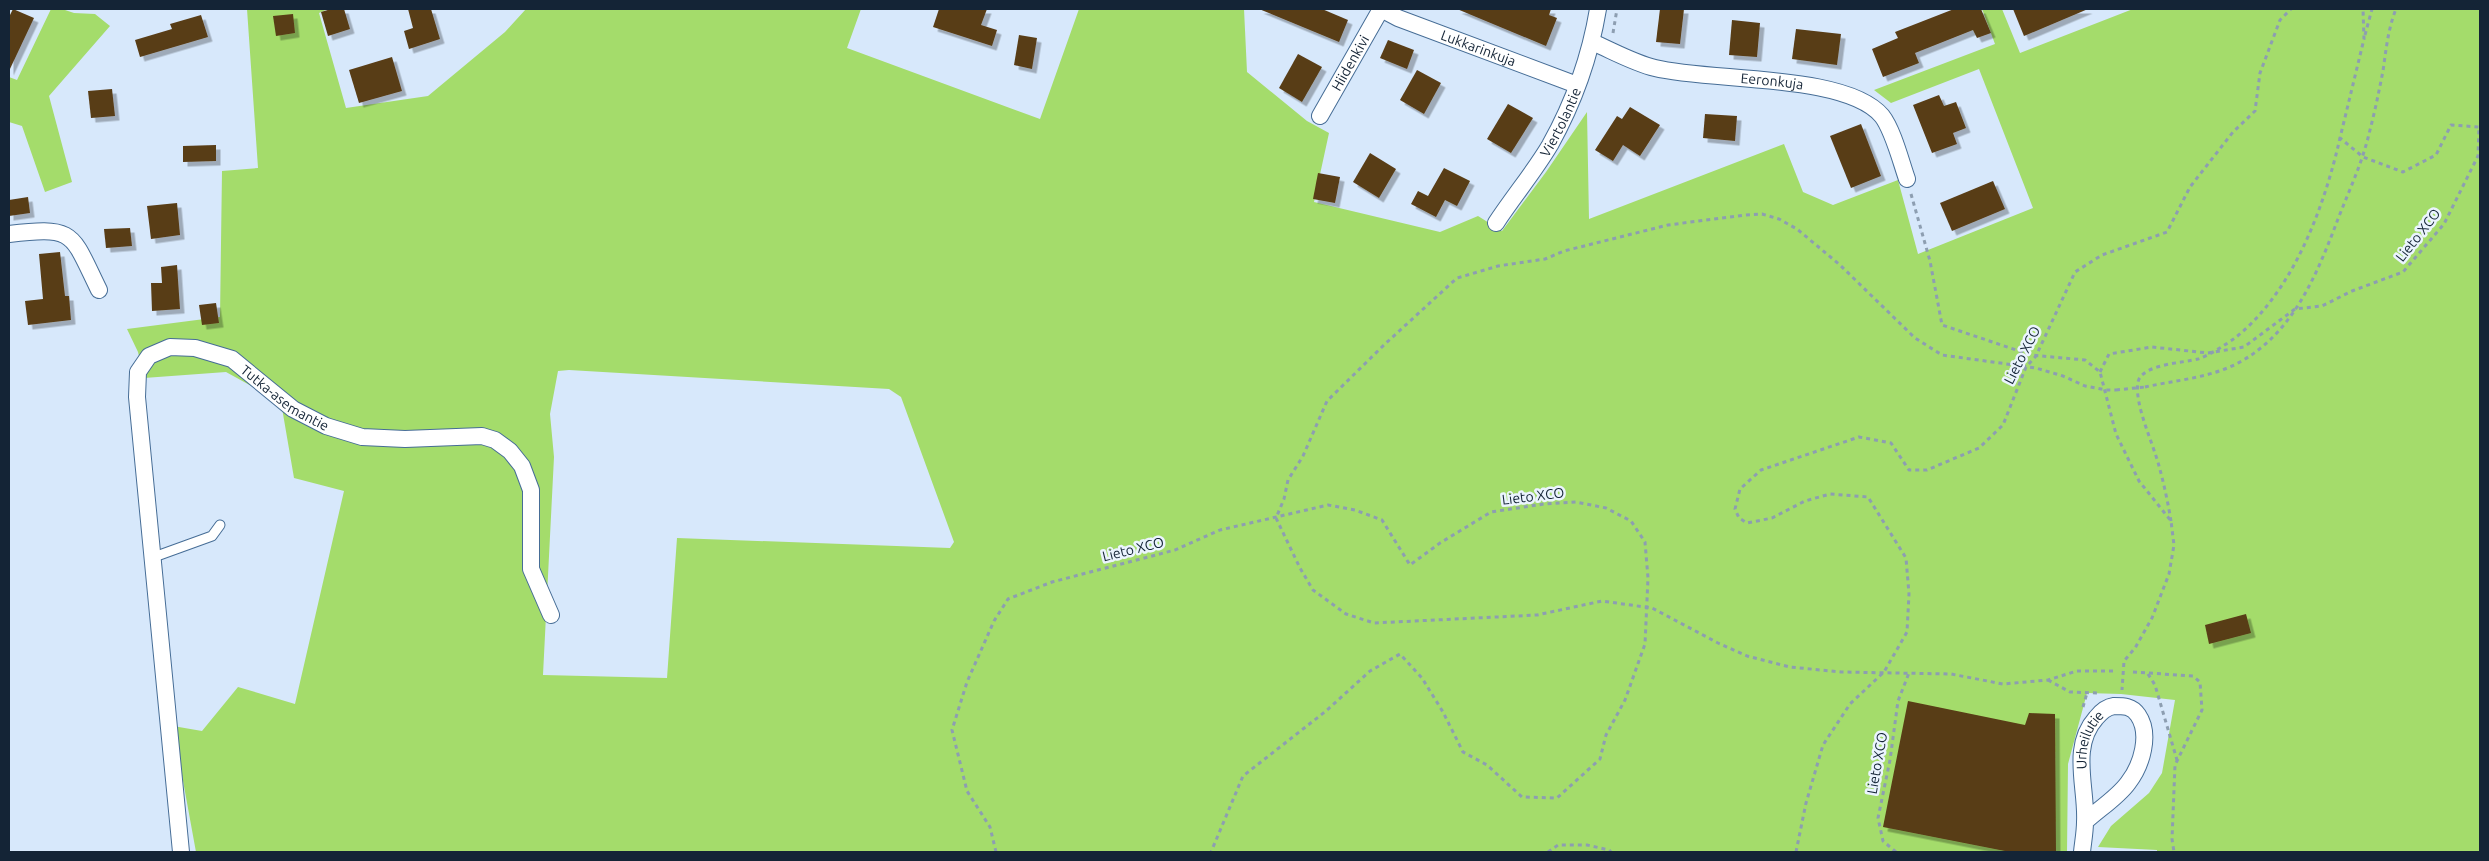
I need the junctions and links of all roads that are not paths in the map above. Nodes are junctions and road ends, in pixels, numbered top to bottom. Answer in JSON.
{"nodes":[{"id":1,"x":1381,"y":9,"type":"edge"},
{"id":2,"x":1598,"y":9,"type":"edge"},
{"id":3,"x":1592,"y":42,"type":"junction"},
{"id":4,"x":1577,"y":85,"type":"junction"},
{"id":5,"x":1320,"y":116,"type":"dead end"},
{"id":6,"x":1907,"y":179,"type":"road end"},
{"id":7,"x":1496,"y":223,"type":"dead end"},
{"id":8,"x":9,"y":234,"type":"edge"},
{"id":9,"x":99,"y":290,"type":"dead end"},
{"id":10,"x":220,"y":525,"type":"dead end"},
{"id":11,"x":154,"y":557,"type":"junction"},
{"id":12,"x":551,"y":615,"type":"dead end"},
{"id":13,"x":2086,"y":821,"type":"junction"},
{"id":14,"x":181,"y":852,"type":"edge"},
{"id":15,"x":2082,"y":852,"type":"edge"}],
"edges":[{"from":1,"to":4,"type":"street","name":"Lukkarinkuja"},
{"from":1,"to":5,"type":"street","name":"Hiidenkivi"},
{"from":2,"to":3,"type":"street","name":"Viertolantie"},
{"from":3,"to":4,"type":"street","name":"Viertolantie"},
{"from":3,"to":6,"type":"street","name":"Eeronkuja"},
{"from":4,"to":7,"type":"street","name":"Viertolantie"},
{"from":8,"to":9,"type":"street"},
{"from":10,"to":11,"type":"lane"},
{"from":11,"to":12,"type":"street","name":"Tutka-asemantie"},
{"from":11,"to":14,"type":"street","name":"Tutka-asemantie"},
{"from":13,"to":13,"type":"street","name":"Urheilutie"},
{"from":13,"to":15,"type":"street","name":"Urheilutie"}]}
